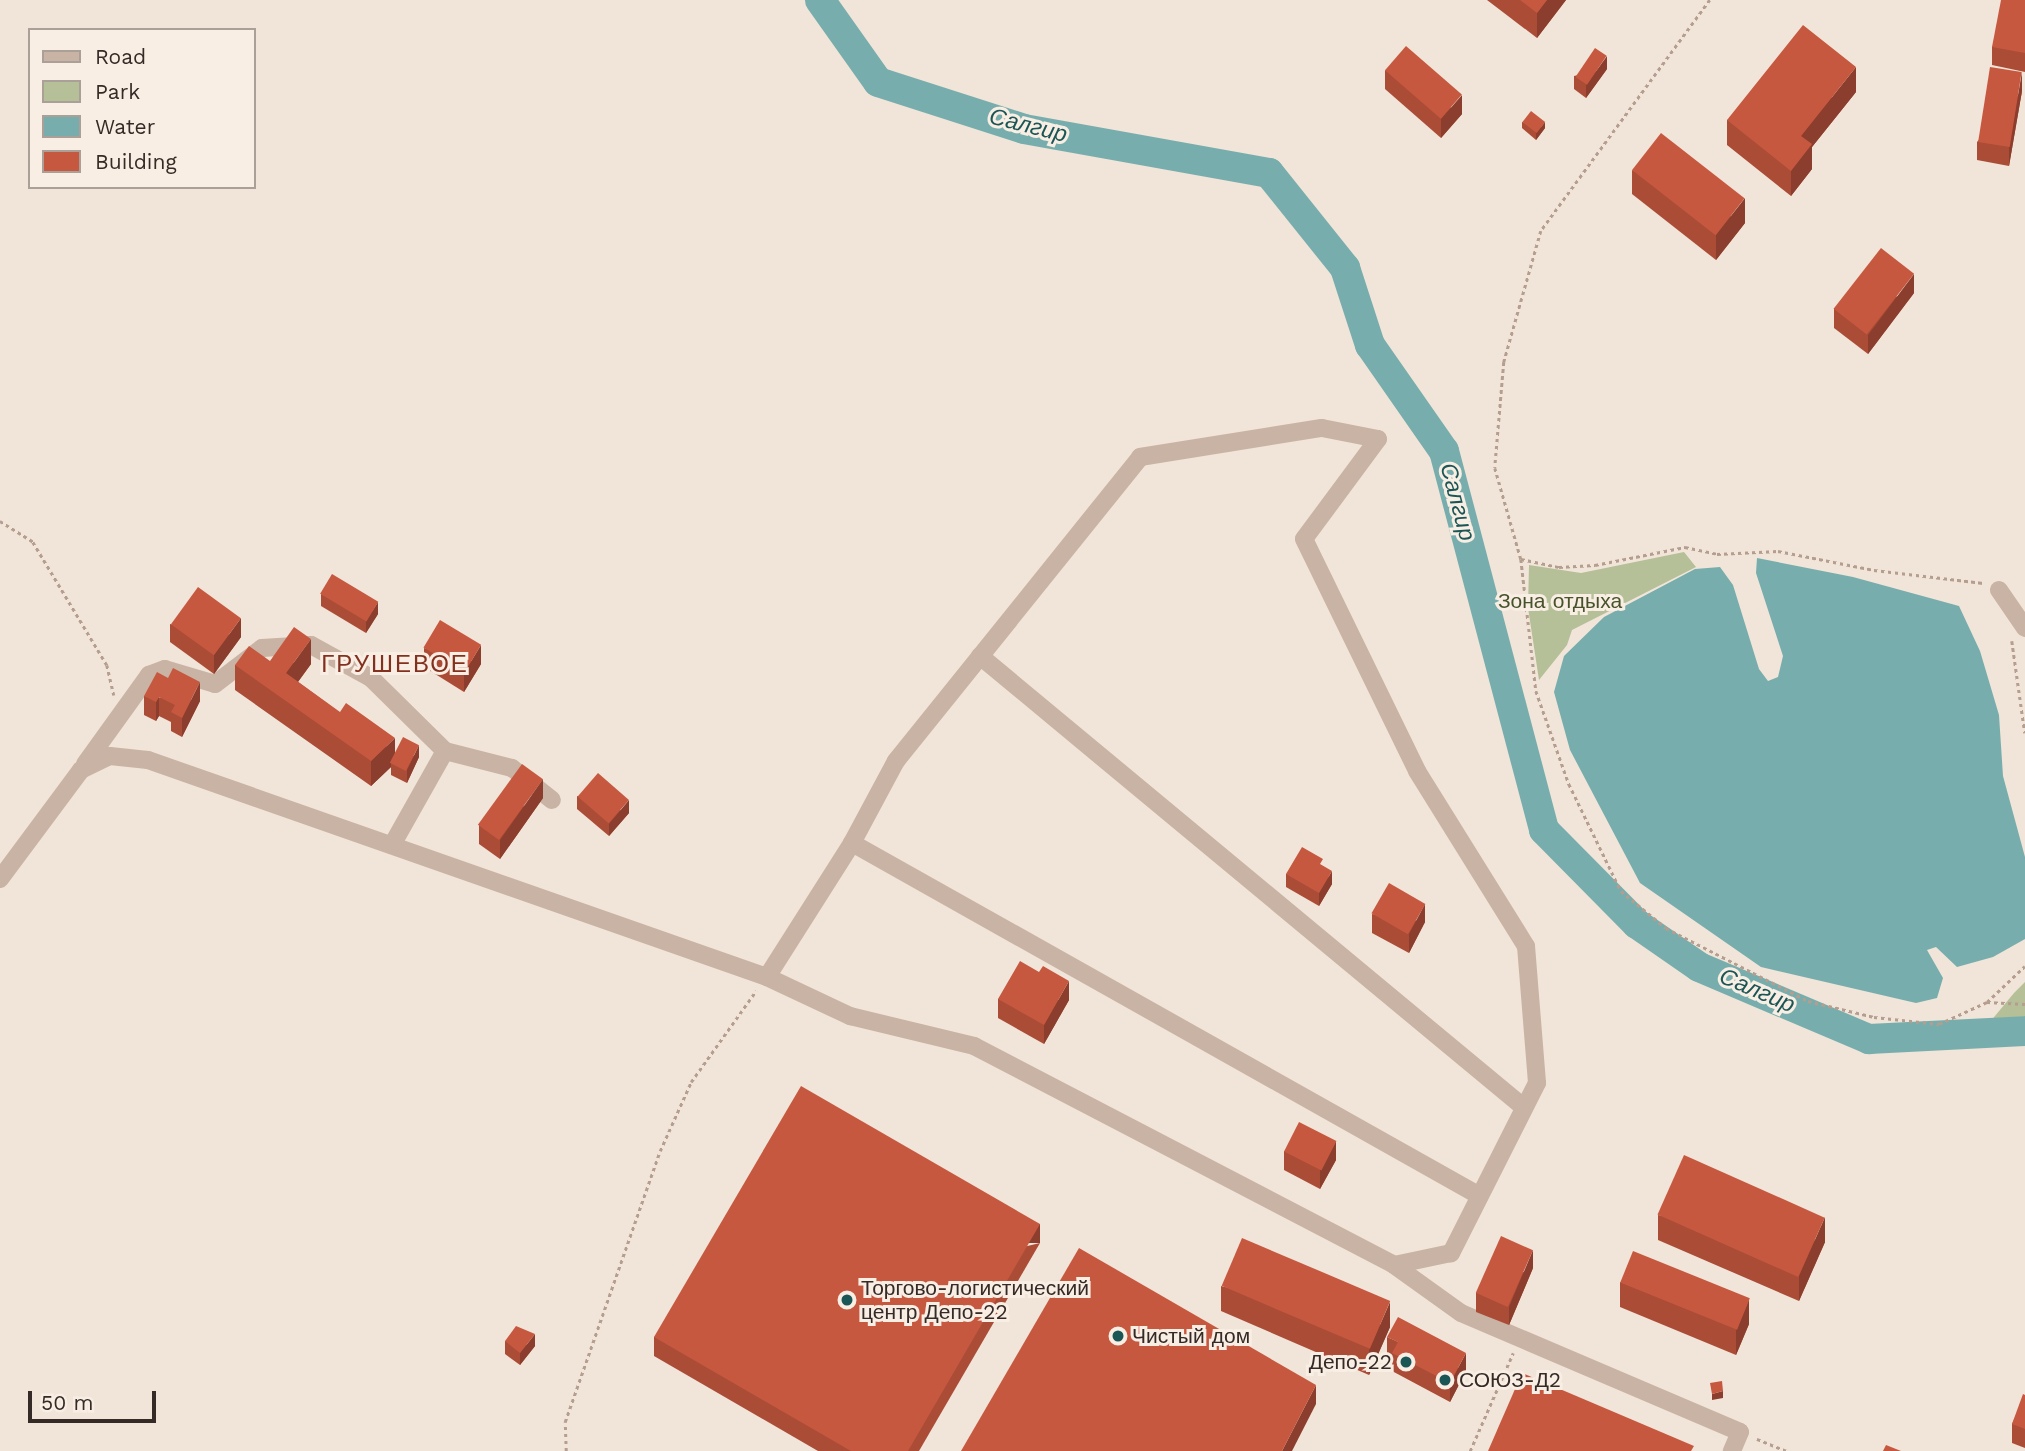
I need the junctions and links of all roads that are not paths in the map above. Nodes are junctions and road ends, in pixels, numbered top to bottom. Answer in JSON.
{"nodes":[{"id":1,"x":1999,"y":590,"type":"road end"},
{"id":2,"x":2018,"y":629,"type":"edge"},
{"id":3,"x":980,"y":656,"type":"junction"},
{"id":4,"x":445,"y":751,"type":"junction"},
{"id":5,"x":81,"y":770,"type":"junction"},
{"id":6,"x":552,"y":800,"type":"dead end"},
{"id":7,"x":852,"y":843,"type":"junction"},
{"id":8,"x":392,"y":845,"type":"junction"},
{"id":9,"x":0,"y":879,"type":"edge"},
{"id":10,"x":767,"y":977,"type":"junction"},
{"id":11,"x":1522,"y":1107,"type":"junction"},
{"id":12,"x":1480,"y":1196,"type":"junction"},
{"id":13,"x":1394,"y":1265,"type":"junction"},
{"id":14,"x":1732,"y":1451,"type":"edge"}],
"edges":[{"from":1,"to":2,"type":"street"},
{"from":3,"to":7,"type":"street"},
{"from":3,"to":11,"type":"street"},
{"from":3,"to":11,"type":"street"},
{"from":4,"to":5,"type":"street"},
{"from":4,"to":6,"type":"street"},
{"from":4,"to":8,"type":"street"},
{"from":5,"to":8,"type":"street"},
{"from":5,"to":9,"type":"street"},
{"from":7,"to":10,"type":"street"},
{"from":7,"to":12,"type":"street"},
{"from":8,"to":10,"type":"street"},
{"from":10,"to":13,"type":"street"},
{"from":11,"to":12,"type":"street"},
{"from":12,"to":13,"type":"street"},
{"from":13,"to":14,"type":"street"}]}
